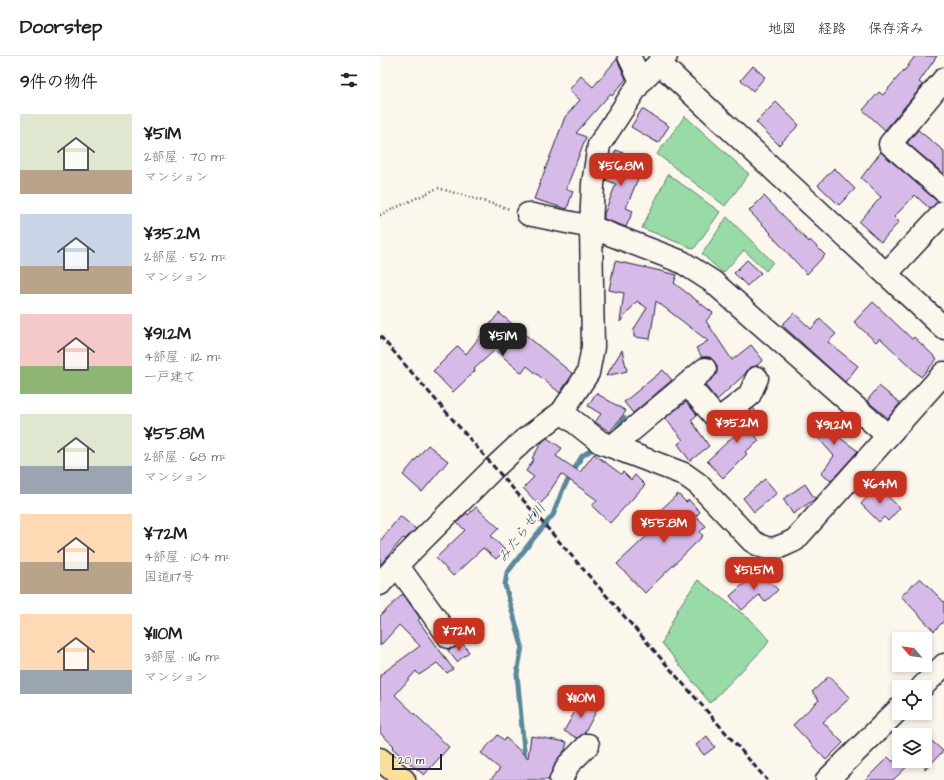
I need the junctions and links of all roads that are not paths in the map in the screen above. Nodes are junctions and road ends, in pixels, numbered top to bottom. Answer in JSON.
{"nodes":[{"id":1,"x":629,"y":56,"type":"edge"},
{"id":2,"x":663,"y":60,"type":"edge"},
{"id":3,"x":944,"y":79,"type":"edge"},
{"id":4,"x":641,"y":81,"type":"junction"},
{"id":5,"x":944,"y":191,"type":"edge"},
{"id":6,"x":944,"y":212,"type":"edge"},
{"id":7,"x":528,"y":214,"type":"road end"},
{"id":8,"x":591,"y":227,"type":"junction"},
{"id":9,"x":886,"y":274,"type":"junction"},
{"id":10,"x":944,"y":328,"type":"edge"},
{"id":11,"x":705,"y":369,"type":"dead end"},
{"id":12,"x":944,"y":373,"type":"edge"},
{"id":13,"x":757,"y":378,"type":"dead end"},
{"id":14,"x":687,"y":384,"type":"junction"},
{"id":15,"x":562,"y":412,"type":"junction"},
{"id":16,"x":888,"y":436,"type":"junction"},
{"id":17,"x":612,"y":446,"type":"junction"},
{"id":18,"x":397,"y":565,"type":"junction"},
{"id":19,"x":380,"y":584,"type":"edge"},
{"id":20,"x":449,"y":636,"type":"dead end"},
{"id":21,"x":944,"y":665,"type":"edge"},
{"id":22,"x":929,"y":680,"type":"edge"},
{"id":23,"x":892,"y":716,"type":"edge"},
{"id":24,"x":588,"y":745,"type":"dead end"},
{"id":25,"x":380,"y":758,"type":"edge"},
{"id":26,"x":404,"y":780,"type":"edge"},
{"id":27,"x":561,"y":780,"type":"edge"},
{"id":28,"x":827,"y":780,"type":"edge"}],
"edges":[{"from":1,"to":4,"type":"street"},
{"from":2,"to":4,"type":"street"},
{"from":2,"to":9,"type":"street"},
{"from":3,"to":5,"type":"street"},
{"from":4,"to":8,"type":"street"},
{"from":6,"to":9,"type":"street"},
{"from":7,"to":8,"type":"street"},
{"from":8,"to":15,"type":"street"},
{"from":8,"to":16,"type":"street"},
{"from":9,"to":10,"type":"street"},
{"from":11,"to":14,"type":"street"},
{"from":12,"to":16,"type":"street"},
{"from":13,"to":14,"type":"street"},
{"from":14,"to":17,"type":"street"},
{"from":15,"to":17,"type":"street"},
{"from":15,"to":18,"type":"street"},
{"from":16,"to":17,"type":"street"},
{"from":18,"to":19,"type":"street"},
{"from":18,"to":20,"type":"street"},
{"from":21,"to":22,"type":"street"},
{"from":23,"to":28,"type":"street"},
{"from":24,"to":27,"type":"street"},
{"from":25,"to":26,"type":"highway"}]}
